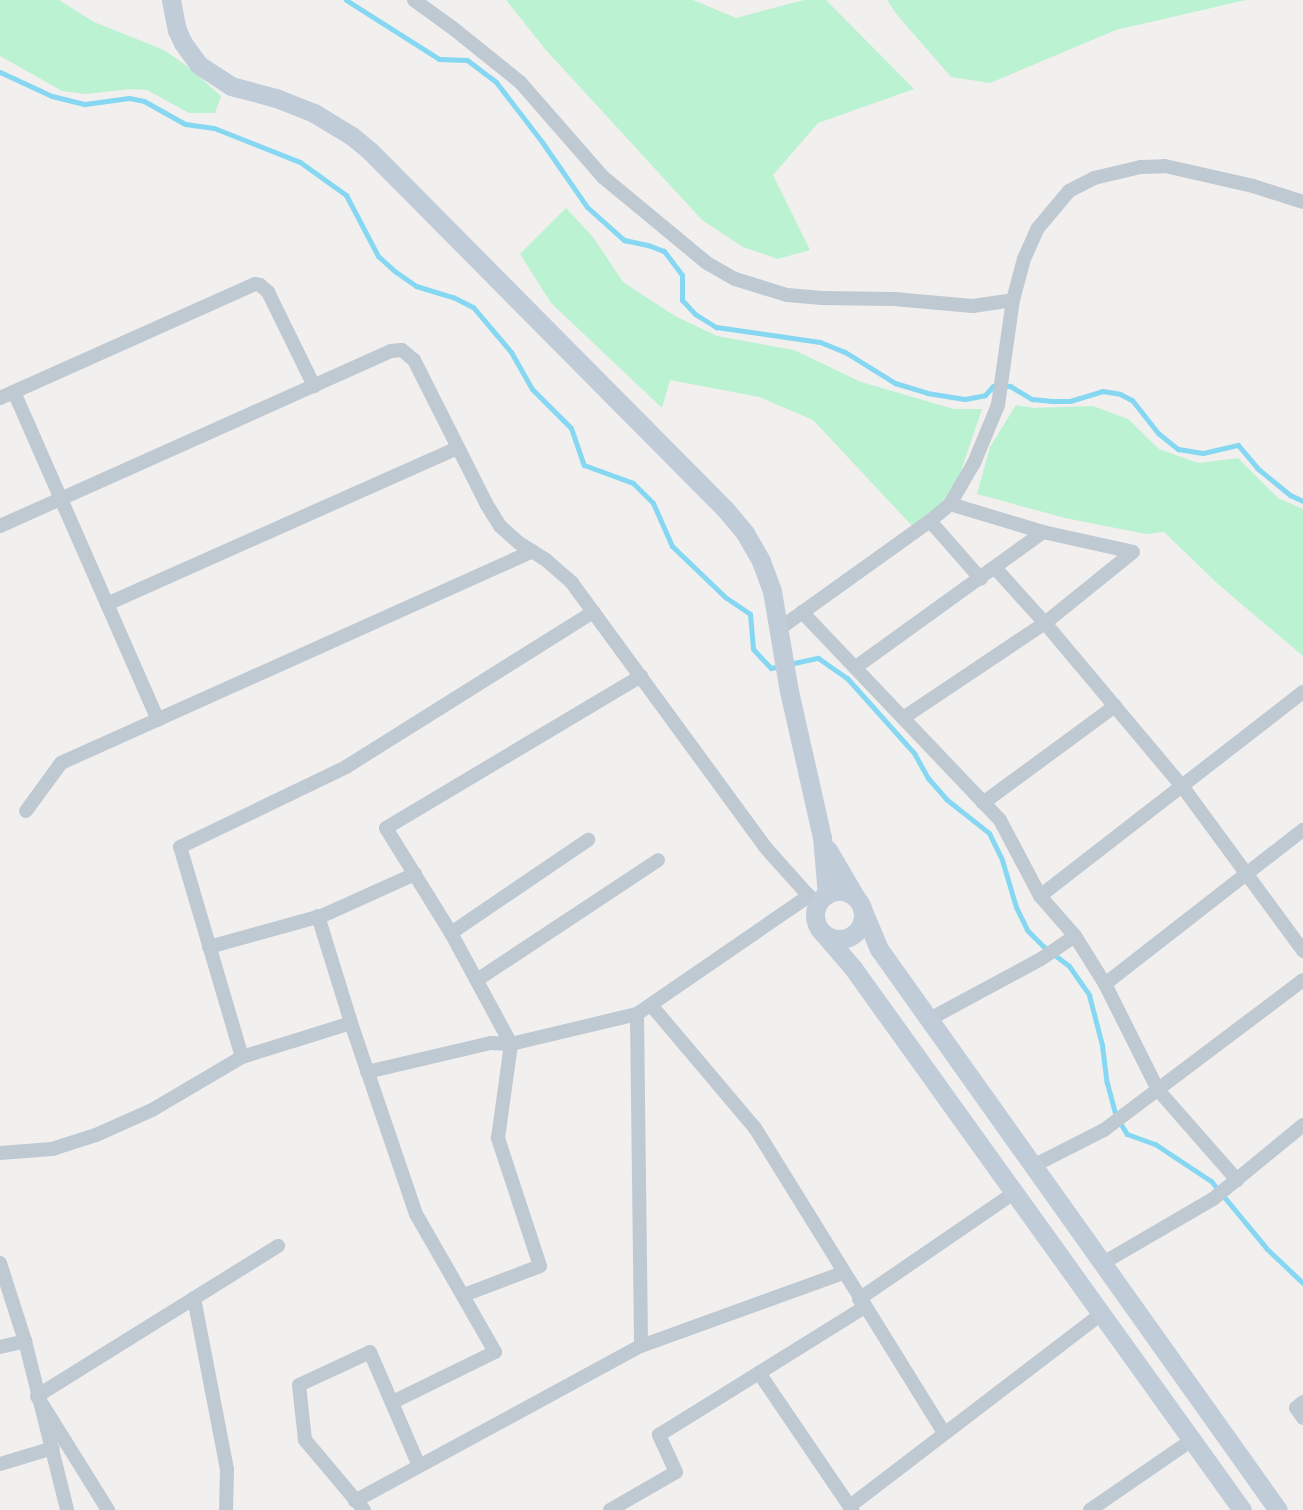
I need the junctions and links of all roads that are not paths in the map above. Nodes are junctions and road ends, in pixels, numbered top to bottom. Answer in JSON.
{"nodes":[{"id":1,"x":171,"y":0,"type":"edge"},
{"id":2,"x":414,"y":0,"type":"edge"},
{"id":3,"x":1303,"y":202,"type":"edge"},
{"id":4,"x":1013,"y":300,"type":"junction"},
{"id":5,"x":314,"y":386,"type":"junction"},
{"id":6,"x":14,"y":392,"type":"junction"},
{"id":7,"x":0,"y":398,"type":"edge"},
{"id":8,"x":458,"y":448,"type":"junction"},
{"id":9,"x":61,"y":499,"type":"junction"},
{"id":10,"x":950,"y":504,"type":"junction"},
{"id":11,"x":930,"y":522,"type":"junction"},
{"id":12,"x":0,"y":526,"type":"edge"},
{"id":13,"x":1043,"y":532,"type":"junction"},
{"id":14,"x":533,"y":551,"type":"junction"},
{"id":15,"x":996,"y":569,"type":"junction"},
{"id":16,"x":981,"y":579,"type":"junction"},
{"id":17,"x":107,"y":604,"type":"junction"},
{"id":18,"x":593,"y":612,"type":"junction"},
{"id":19,"x":802,"y":612,"type":"junction"},
{"id":20,"x":1045,"y":623,"type":"junction"},
{"id":21,"x":780,"y":636,"type":"junction"},
{"id":22,"x":856,"y":667,"type":"junction"},
{"id":23,"x":641,"y":676,"type":"junction"},
{"id":24,"x":1303,"y":692,"type":"edge"},
{"id":25,"x":1115,"y":706,"type":"junction"},
{"id":26,"x":903,"y":718,"type":"junction"},
{"id":27,"x":158,"y":720,"type":"junction"},
{"id":28,"x":1182,"y":786,"type":"junction"},
{"id":29,"x":983,"y":803,"type":"junction"},
{"id":30,"x":26,"y":811,"type":"dead end"},
{"id":31,"x":1303,"y":830,"type":"edge"},
{"id":32,"x":822,"y":837,"type":"junction"},
{"id":33,"x":588,"y":840,"type":"dead end"},
{"id":34,"x":658,"y":860,"type":"dead end"},
{"id":35,"x":414,"y":874,"type":"junction"},
{"id":36,"x":1247,"y":876,"type":"junction"},
{"id":37,"x":1040,"y":896,"type":"junction"},
{"id":38,"x":818,"y":898,"type":"junction"},
{"id":39,"x":859,"y":904,"type":"junction"},
{"id":40,"x":318,"y":916,"type":"junction"},
{"id":41,"x":823,"y":932,"type":"junction"},
{"id":42,"x":451,"y":933,"type":"junction"},
{"id":43,"x":1075,"y":936,"type":"junction"},
{"id":44,"x":209,"y":947,"type":"junction"},
{"id":45,"x":1303,"y":951,"type":"edge"},
{"id":46,"x":477,"y":980,"type":"junction"},
{"id":47,"x":1303,"y":980,"type":"edge"},
{"id":48,"x":1105,"y":984,"type":"junction"},
{"id":49,"x":651,"y":1005,"type":"junction"},
{"id":50,"x":638,"y":1014,"type":"junction"},
{"id":51,"x":928,"y":1020,"type":"junction"},
{"id":52,"x":351,"y":1023,"type":"junction"},
{"id":53,"x":511,"y":1044,"type":"junction"},
{"id":54,"x":242,"y":1056,"type":"junction"},
{"id":55,"x":368,"y":1072,"type":"junction"},
{"id":56,"x":1158,"y":1090,"type":"junction"},
{"id":57,"x":1303,"y":1125,"type":"edge"},
{"id":58,"x":0,"y":1153,"type":"edge"},
{"id":59,"x":1033,"y":1166,"type":"junction"},
{"id":60,"x":1232,"y":1184,"type":"junction"},
{"id":61,"x":1015,"y":1192,"type":"junction"},
{"id":62,"x":278,"y":1246,"type":"dead end"},
{"id":63,"x":1103,"y":1263,"type":"junction"},
{"id":64,"x":0,"y":1264,"type":"edge"},
{"id":65,"x":843,"y":1272,"type":"junction"},
{"id":66,"x":464,"y":1295,"type":"junction"},
{"id":67,"x":194,"y":1298,"type":"junction"},
{"id":68,"x":862,"y":1303,"type":"junction"},
{"id":69,"x":1102,"y":1313,"type":"junction"},
{"id":70,"x":25,"y":1341,"type":"junction"},
{"id":71,"x":641,"y":1346,"type":"junction"},
{"id":72,"x":0,"y":1347,"type":"edge"},
{"id":73,"x":759,"y":1373,"type":"junction"},
{"id":74,"x":37,"y":1396,"type":"junction"},
{"id":75,"x":393,"y":1402,"type":"junction"},
{"id":76,"x":1303,"y":1402,"type":"edge"},
{"id":77,"x":1303,"y":1418,"type":"edge"},
{"id":78,"x":944,"y":1433,"type":"junction"},
{"id":79,"x":1192,"y":1440,"type":"junction"},
{"id":80,"x":53,"y":1448,"type":"junction"},
{"id":81,"x":0,"y":1464,"type":"edge"},
{"id":82,"x":419,"y":1466,"type":"junction"},
{"id":83,"x":1261,"y":1485,"type":"junction"},
{"id":84,"x":359,"y":1506,"type":"edge"},
{"id":85,"x":1239,"y":1506,"type":"edge"},
{"id":86,"x":851,"y":1508,"type":"edge"},
{"id":87,"x":67,"y":1510,"type":"edge"},
{"id":88,"x":108,"y":1510,"type":"edge"},
{"id":89,"x":226,"y":1510,"type":"edge"},
{"id":90,"x":610,"y":1510,"type":"edge"},
{"id":91,"x":1090,"y":1510,"type":"edge"},
{"id":92,"x":1278,"y":1510,"type":"edge"}],
"edges":[{"from":1,"to":21,"type":"main road"},
{"from":2,"to":4,"type":"street"},
{"from":3,"to":4,"type":"street"},
{"from":4,"to":10,"type":"street"},
{"from":5,"to":6,"type":"street"},
{"from":5,"to":8,"type":"street"},
{"from":5,"to":9,"type":"street"},
{"from":6,"to":7,"type":"street"},
{"from":6,"to":9,"type":"street"},
{"from":8,"to":14,"type":"street"},
{"from":8,"to":17,"type":"street"},
{"from":9,"to":12,"type":"street"},
{"from":9,"to":17,"type":"street"},
{"from":10,"to":11,"type":"street"},
{"from":10,"to":13,"type":"street"},
{"from":11,"to":16,"type":"street"},
{"from":11,"to":19,"type":"street"},
{"from":13,"to":15,"type":"street"},
{"from":13,"to":20,"type":"street"},
{"from":14,"to":18,"type":"street"},
{"from":14,"to":27,"type":"street"},
{"from":15,"to":16,"type":"street"},
{"from":15,"to":20,"type":"street"},
{"from":16,"to":22,"type":"street"},
{"from":17,"to":27,"type":"street"},
{"from":18,"to":23,"type":"street"},
{"from":18,"to":44,"type":"street"},
{"from":19,"to":21,"type":"street"},
{"from":19,"to":22,"type":"street"},
{"from":20,"to":25,"type":"street"},
{"from":20,"to":26,"type":"street"},
{"from":21,"to":32,"type":"main road"},
{"from":22,"to":26,"type":"street"},
{"from":23,"to":35,"type":"street"},
{"from":23,"to":38,"type":"street"},
{"from":24,"to":28,"type":"street"},
{"from":25,"to":28,"type":"street"},
{"from":25,"to":29,"type":"street"},
{"from":26,"to":29,"type":"street"},
{"from":27,"to":30,"type":"street"},
{"from":28,"to":36,"type":"street"},
{"from":28,"to":37,"type":"street"},
{"from":29,"to":37,"type":"street"},
{"from":31,"to":36,"type":"street"},
{"from":32,"to":38,"type":"main road"},
{"from":32,"to":39,"type":"main road"},
{"from":33,"to":42,"type":"street"},
{"from":34,"to":46,"type":"street"},
{"from":35,"to":40,"type":"street"},
{"from":35,"to":42,"type":"street"},
{"from":36,"to":45,"type":"street"},
{"from":36,"to":48,"type":"street"},
{"from":37,"to":43,"type":"street"},
{"from":38,"to":39,"type":"main road"},
{"from":38,"to":41,"type":"main road"},
{"from":38,"to":49,"type":"street"},
{"from":39,"to":41,"type":"main road"},
{"from":39,"to":51,"type":"main road"},
{"from":40,"to":44,"type":"street"},
{"from":40,"to":52,"type":"street"},
{"from":41,"to":61,"type":"main road"},
{"from":42,"to":46,"type":"street"},
{"from":43,"to":48,"type":"street"},
{"from":43,"to":51,"type":"street"},
{"from":44,"to":54,"type":"street"},
{"from":46,"to":53,"type":"street"},
{"from":47,"to":56,"type":"street"},
{"from":48,"to":56,"type":"street"},
{"from":49,"to":50,"type":"street"},
{"from":49,"to":65,"type":"street"},
{"from":50,"to":53,"type":"street"},
{"from":50,"to":71,"type":"street"},
{"from":51,"to":59,"type":"main road"},
{"from":52,"to":54,"type":"street"},
{"from":52,"to":55,"type":"street"},
{"from":53,"to":55,"type":"street"},
{"from":53,"to":66,"type":"street"},
{"from":54,"to":58,"type":"street"},
{"from":55,"to":66,"type":"street"},
{"from":56,"to":59,"type":"street"},
{"from":56,"to":60,"type":"street"},
{"from":57,"to":60,"type":"street"},
{"from":59,"to":63,"type":"main road"},
{"from":60,"to":63,"type":"street"},
{"from":61,"to":68,"type":"street"},
{"from":61,"to":69,"type":"main road"},
{"from":62,"to":67,"type":"street"},
{"from":63,"to":83,"type":"main road"},
{"from":64,"to":70,"type":"street"},
{"from":65,"to":68,"type":"street"},
{"from":65,"to":71,"type":"street"},
{"from":66,"to":75,"type":"street"},
{"from":67,"to":74,"type":"street"},
{"from":67,"to":89,"type":"street"},
{"from":68,"to":73,"type":"street"},
{"from":68,"to":78,"type":"street"},
{"from":69,"to":78,"type":"street"},
{"from":69,"to":79,"type":"main road"},
{"from":70,"to":72,"type":"street"},
{"from":70,"to":74,"type":"street"},
{"from":71,"to":82,"type":"street"},
{"from":73,"to":86,"type":"street"},
{"from":73,"to":90,"type":"street"},
{"from":74,"to":80,"type":"street"},
{"from":74,"to":88,"type":"street"},
{"from":75,"to":82,"type":"street"},
{"from":75,"to":84,"type":"street"},
{"from":76,"to":77,"type":"street"},
{"from":78,"to":86,"type":"street"},
{"from":79,"to":85,"type":"main road"},
{"from":79,"to":91,"type":"street"},
{"from":80,"to":81,"type":"street"},
{"from":80,"to":87,"type":"street"},
{"from":82,"to":84,"type":"street"},
{"from":83,"to":85,"type":"main road"},
{"from":83,"to":92,"type":"main road"}]}
